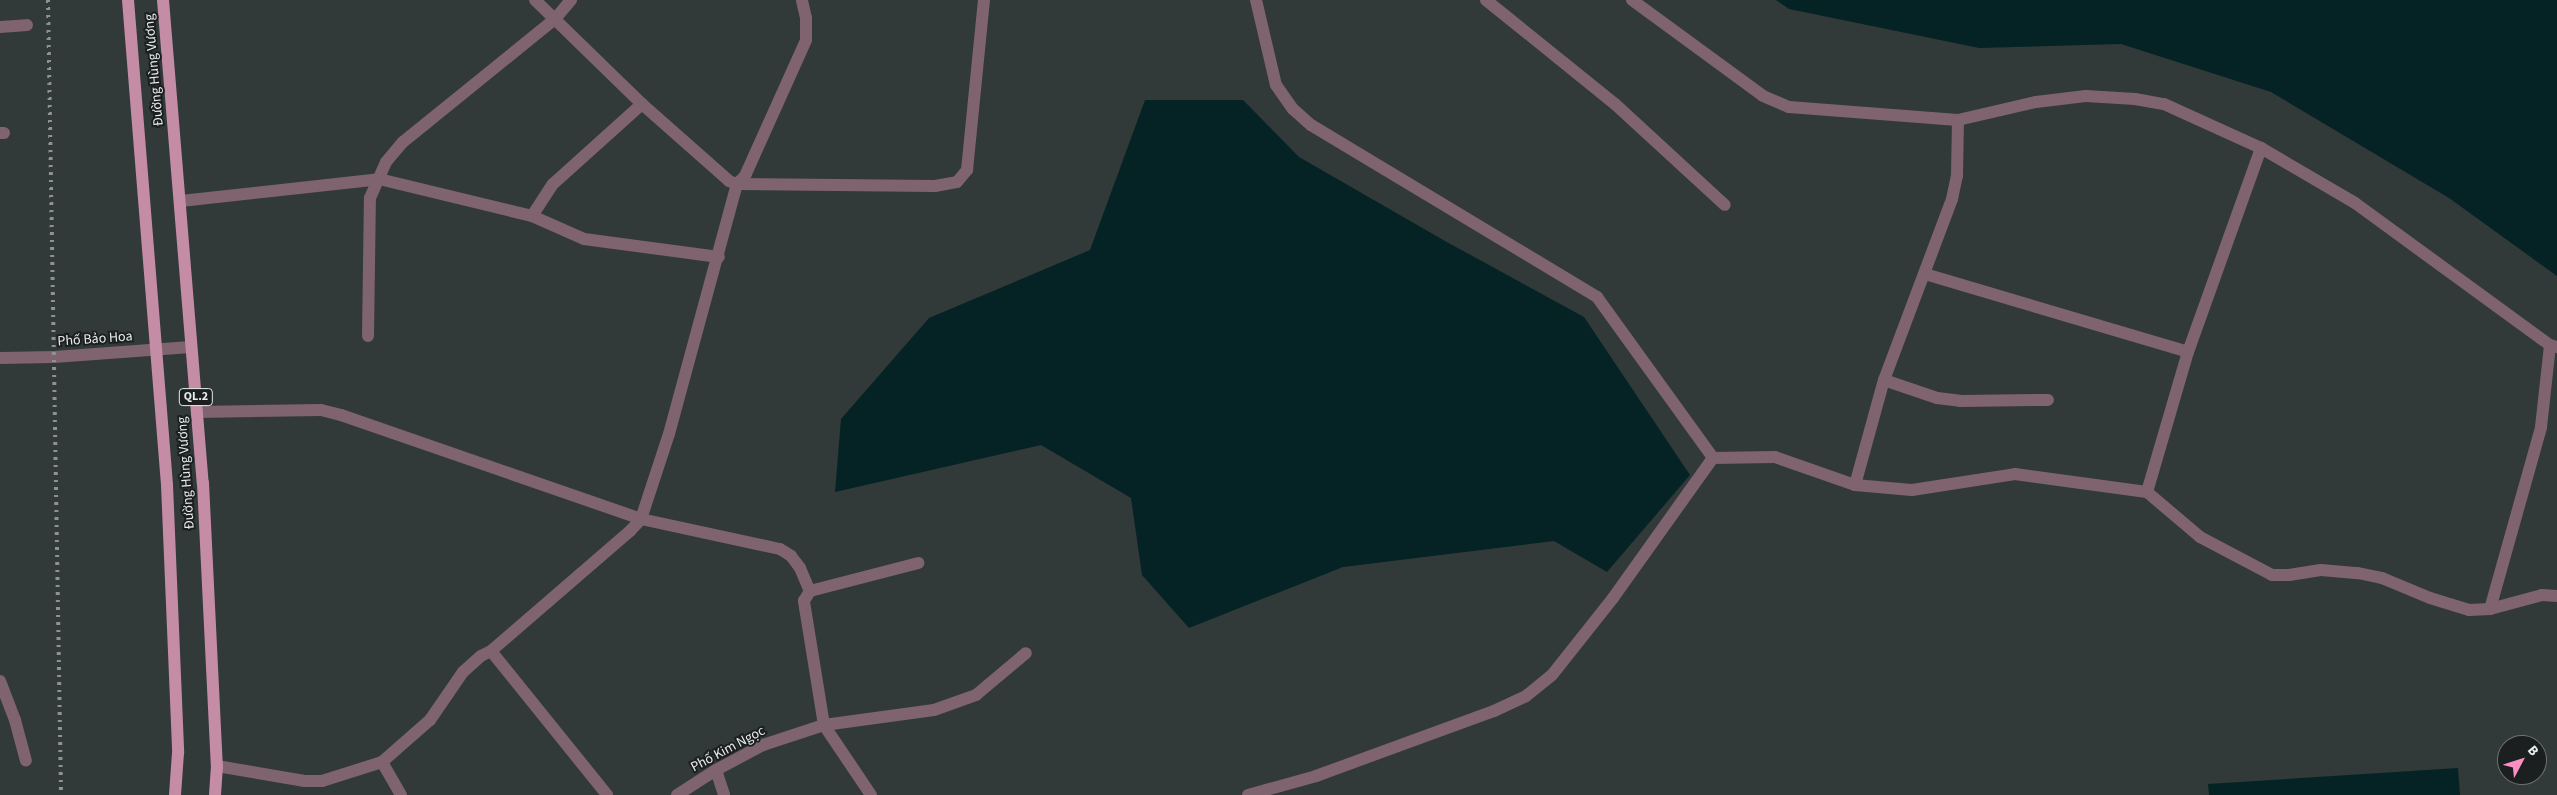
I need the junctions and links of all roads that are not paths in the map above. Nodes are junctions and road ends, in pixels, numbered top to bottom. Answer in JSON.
{"nodes":[{"id":1,"x":128,"y":0,"type":"edge"},
{"id":2,"x":164,"y":0,"type":"edge"},
{"id":3,"x":535,"y":0,"type":"edge"},
{"id":4,"x":571,"y":0,"type":"edge"},
{"id":5,"x":802,"y":0,"type":"edge"},
{"id":6,"x":984,"y":0,"type":"edge"},
{"id":7,"x":1256,"y":0,"type":"edge"},
{"id":8,"x":1486,"y":0,"type":"edge"},
{"id":9,"x":1632,"y":0,"type":"edge"},
{"id":10,"x":555,"y":19,"type":"junction"},
{"id":11,"x":27,"y":25,"type":"dead end"},
{"id":12,"x":0,"y":27,"type":"edge"},
{"id":13,"x":642,"y":104,"type":"junction"},
{"id":14,"x":1958,"y":120,"type":"junction"},
{"id":15,"x":2261,"y":148,"type":"junction"},
{"id":16,"x":379,"y":179,"type":"junction"},
{"id":17,"x":737,"y":184,"type":"junction"},
{"id":18,"x":181,"y":201,"type":"junction"},
{"id":19,"x":1725,"y":205,"type":"dead end"},
{"id":20,"x":532,"y":216,"type":"junction"},
{"id":21,"x":719,"y":257,"type":"junction"},
{"id":22,"x":1925,"y":274,"type":"junction"},
{"id":23,"x":368,"y":336,"type":"dead end"},
{"id":24,"x":2554,"y":346,"type":"edge"},
{"id":25,"x":191,"y":347,"type":"junction"},
{"id":26,"x":156,"y":350,"type":"junction"},
{"id":27,"x":2188,"y":352,"type":"junction"},
{"id":28,"x":0,"y":358,"type":"edge"},
{"id":29,"x":1884,"y":380,"type":"junction"},
{"id":30,"x":2048,"y":400,"type":"dead end"},
{"id":31,"x":197,"y":412,"type":"junction"},
{"id":32,"x":1713,"y":458,"type":"junction"},
{"id":33,"x":1855,"y":484,"type":"junction"},
{"id":34,"x":2148,"y":492,"type":"junction"},
{"id":35,"x":640,"y":519,"type":"junction"},
{"id":36,"x":918,"y":563,"type":"dead end"},
{"id":37,"x":810,"y":591,"type":"junction"},
{"id":38,"x":2557,"y":596,"type":"edge"},
{"id":39,"x":2490,"y":609,"type":"junction"},
{"id":40,"x":491,"y":651,"type":"junction"},
{"id":41,"x":1026,"y":653,"type":"dead end"},
{"id":42,"x":0,"y":681,"type":"edge"},
{"id":43,"x":824,"y":726,"type":"junction"},
{"id":44,"x":26,"y":761,"type":"dead end"},
{"id":45,"x":382,"y":762,"type":"junction"},
{"id":46,"x":217,"y":766,"type":"junction"},
{"id":47,"x":716,"y":770,"type":"junction"},
{"id":48,"x":175,"y":795,"type":"edge"},
{"id":49,"x":215,"y":795,"type":"edge"},
{"id":50,"x":402,"y":795,"type":"edge"},
{"id":51,"x":607,"y":795,"type":"edge"},
{"id":52,"x":677,"y":795,"type":"edge"},
{"id":53,"x":724,"y":795,"type":"edge"},
{"id":54,"x":871,"y":795,"type":"edge"},
{"id":55,"x":1248,"y":795,"type":"edge"}],
"edges":[{"from":1,"to":26,"type":"main road","name":"Đường Hùng Vương","number":"QL.2"},
{"from":2,"to":18,"type":"main road","name":"Đường Hùng Vương","number":"QL.2"},
{"from":3,"to":10,"type":"street"},
{"from":4,"to":10,"type":"street"},
{"from":5,"to":17,"type":"street"},
{"from":6,"to":17,"type":"street"},
{"from":7,"to":32,"type":"street"},
{"from":8,"to":19,"type":"street"},
{"from":9,"to":14,"type":"street"},
{"from":10,"to":13,"type":"street"},
{"from":10,"to":16,"type":"street"},
{"from":11,"to":12,"type":"street"},
{"from":13,"to":17,"type":"street"},
{"from":13,"to":20,"type":"street"},
{"from":14,"to":15,"type":"street"},
{"from":14,"to":22,"type":"street"},
{"from":15,"to":24,"type":"street"},
{"from":15,"to":27,"type":"street"},
{"from":16,"to":18,"type":"street"},
{"from":16,"to":20,"type":"street"},
{"from":16,"to":23,"type":"street"},
{"from":17,"to":21,"type":"street"},
{"from":18,"to":25,"type":"main road","name":"Đường Hùng Vương","number":"QL.2"},
{"from":20,"to":21,"type":"street"},
{"from":21,"to":35,"type":"street"},
{"from":22,"to":27,"type":"street"},
{"from":22,"to":29,"type":"street"},
{"from":24,"to":39,"type":"street"},
{"from":25,"to":26,"type":"street","name":"Phố Bảo Hoa"},
{"from":25,"to":31,"type":"main road","name":"Đường Hùng Vương","number":"QL.2"},
{"from":26,"to":28,"type":"street","name":"Phố Bảo Hoa"},
{"from":26,"to":48,"type":"main road","name":"Đường Hùng Vương","number":"QL.2"},
{"from":27,"to":34,"type":"street"},
{"from":29,"to":30,"type":"street"},
{"from":29,"to":33,"type":"street"},
{"from":31,"to":35,"type":"street"},
{"from":31,"to":46,"type":"main road","name":"Đường Hùng Vương","number":"QL.2"},
{"from":32,"to":33,"type":"street"},
{"from":32,"to":55,"type":"street"},
{"from":33,"to":34,"type":"street"},
{"from":34,"to":39,"type":"street"},
{"from":35,"to":37,"type":"street"},
{"from":35,"to":40,"type":"street"},
{"from":36,"to":37,"type":"street"},
{"from":37,"to":43,"type":"street"},
{"from":38,"to":39,"type":"street"},
{"from":40,"to":45,"type":"street"},
{"from":40,"to":51,"type":"street"},
{"from":41,"to":43,"type":"street","name":"Phố Kim Ngọc"},
{"from":42,"to":44,"type":"street"},
{"from":43,"to":47,"type":"street","name":"Phố Kim Ngọc"},
{"from":43,"to":54,"type":"street"},
{"from":45,"to":46,"type":"street"},
{"from":45,"to":50,"type":"street"},
{"from":46,"to":49,"type":"main road","name":"Đường Hùng Vương","number":"QL.2"},
{"from":47,"to":52,"type":"street","name":"Phố Kim Ngọc"},
{"from":47,"to":53,"type":"street"}]}
